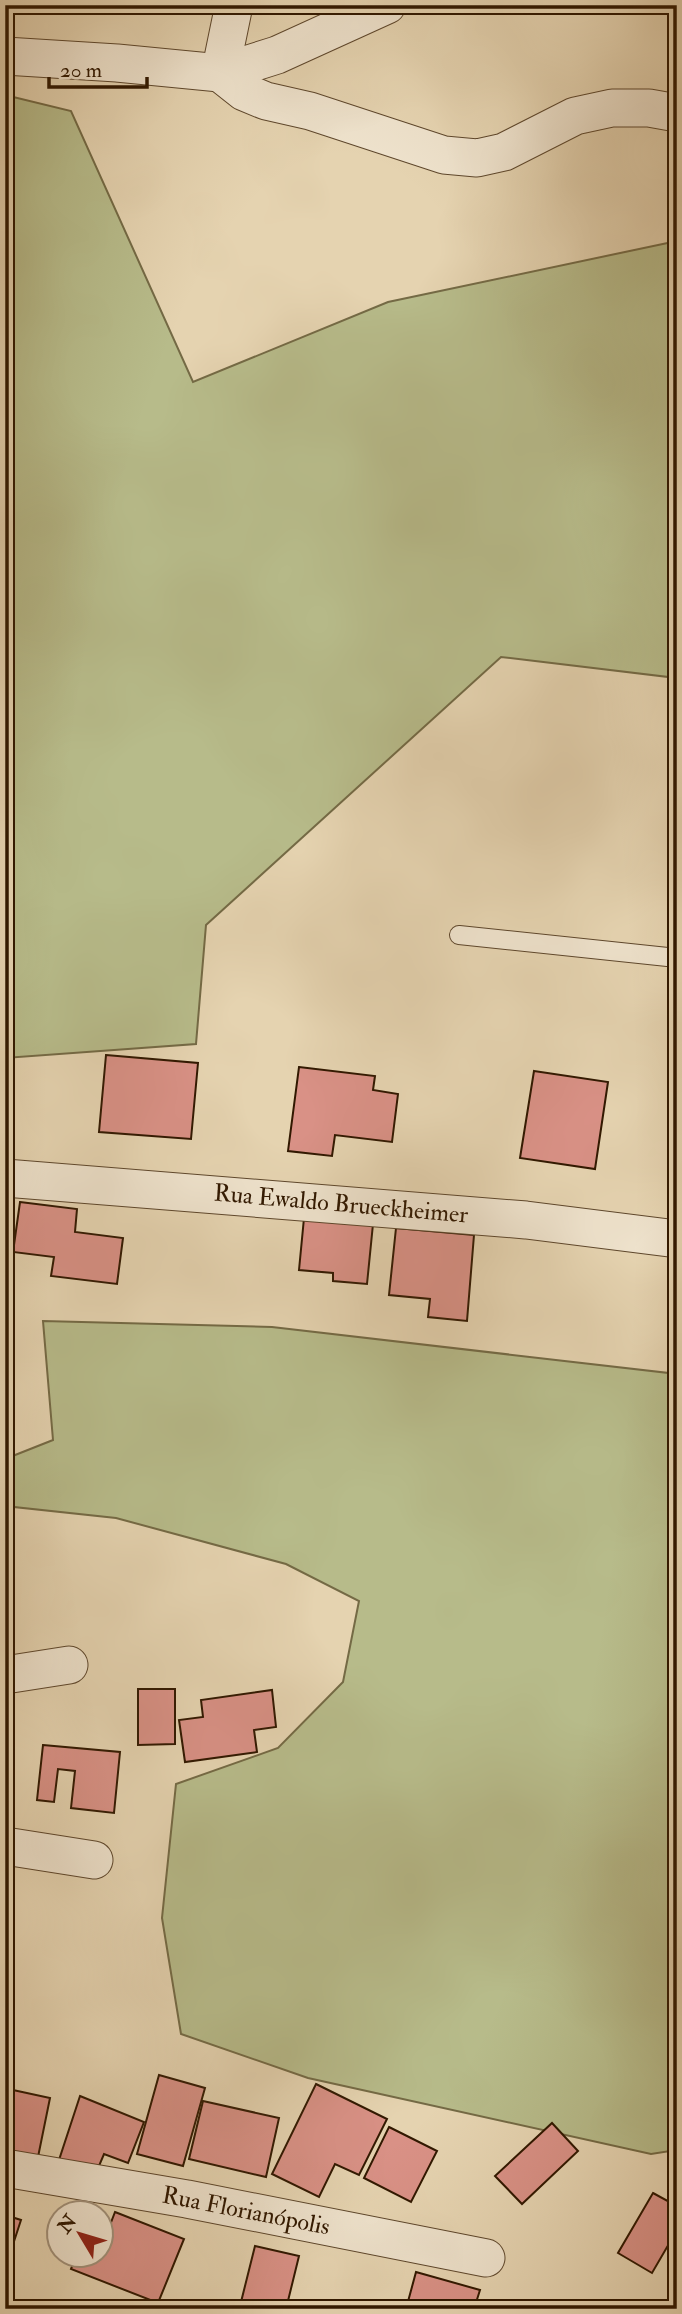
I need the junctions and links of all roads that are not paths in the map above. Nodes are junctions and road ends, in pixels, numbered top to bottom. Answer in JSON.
{"nodes":[{"id":1,"x":234,"y":5,"type":"edge"},
{"id":2,"x":387,"y":5,"type":"edge"},
{"id":3,"x":5,"y":56,"type":"edge"},
{"id":4,"x":220,"y":74,"type":"junction"},
{"id":5,"x":677,"y":113,"type":"edge"},
{"id":6,"x":459,"y":935,"type":"dead end"},
{"id":7,"x":677,"y":958,"type":"edge"},
{"id":8,"x":5,"y":1178,"type":"edge"},
{"id":9,"x":677,"y":1238,"type":"edge"},
{"id":10,"x":69,"y":1665,"type":"dead end"},
{"id":11,"x":5,"y":1675,"type":"edge"},
{"id":12,"x":5,"y":1846,"type":"edge"},
{"id":13,"x":94,"y":1860,"type":"dead end"},
{"id":14,"x":5,"y":2168,"type":"edge"},
{"id":15,"x":486,"y":2258,"type":"dead end"}],
"edges":[{"from":1,"to":4,"type":"street"},
{"from":2,"to":4,"type":"street"},
{"from":3,"to":4,"type":"street"},
{"from":4,"to":5,"type":"street"},
{"from":6,"to":7,"type":"lane"},
{"from":8,"to":9,"type":"street","name":"Rua Ewaldo Brueckheimer"},
{"from":10,"to":11,"type":"street"},
{"from":12,"to":13,"type":"street"},
{"from":14,"to":15,"type":"street","name":"Rua Florianópolis"}]}
